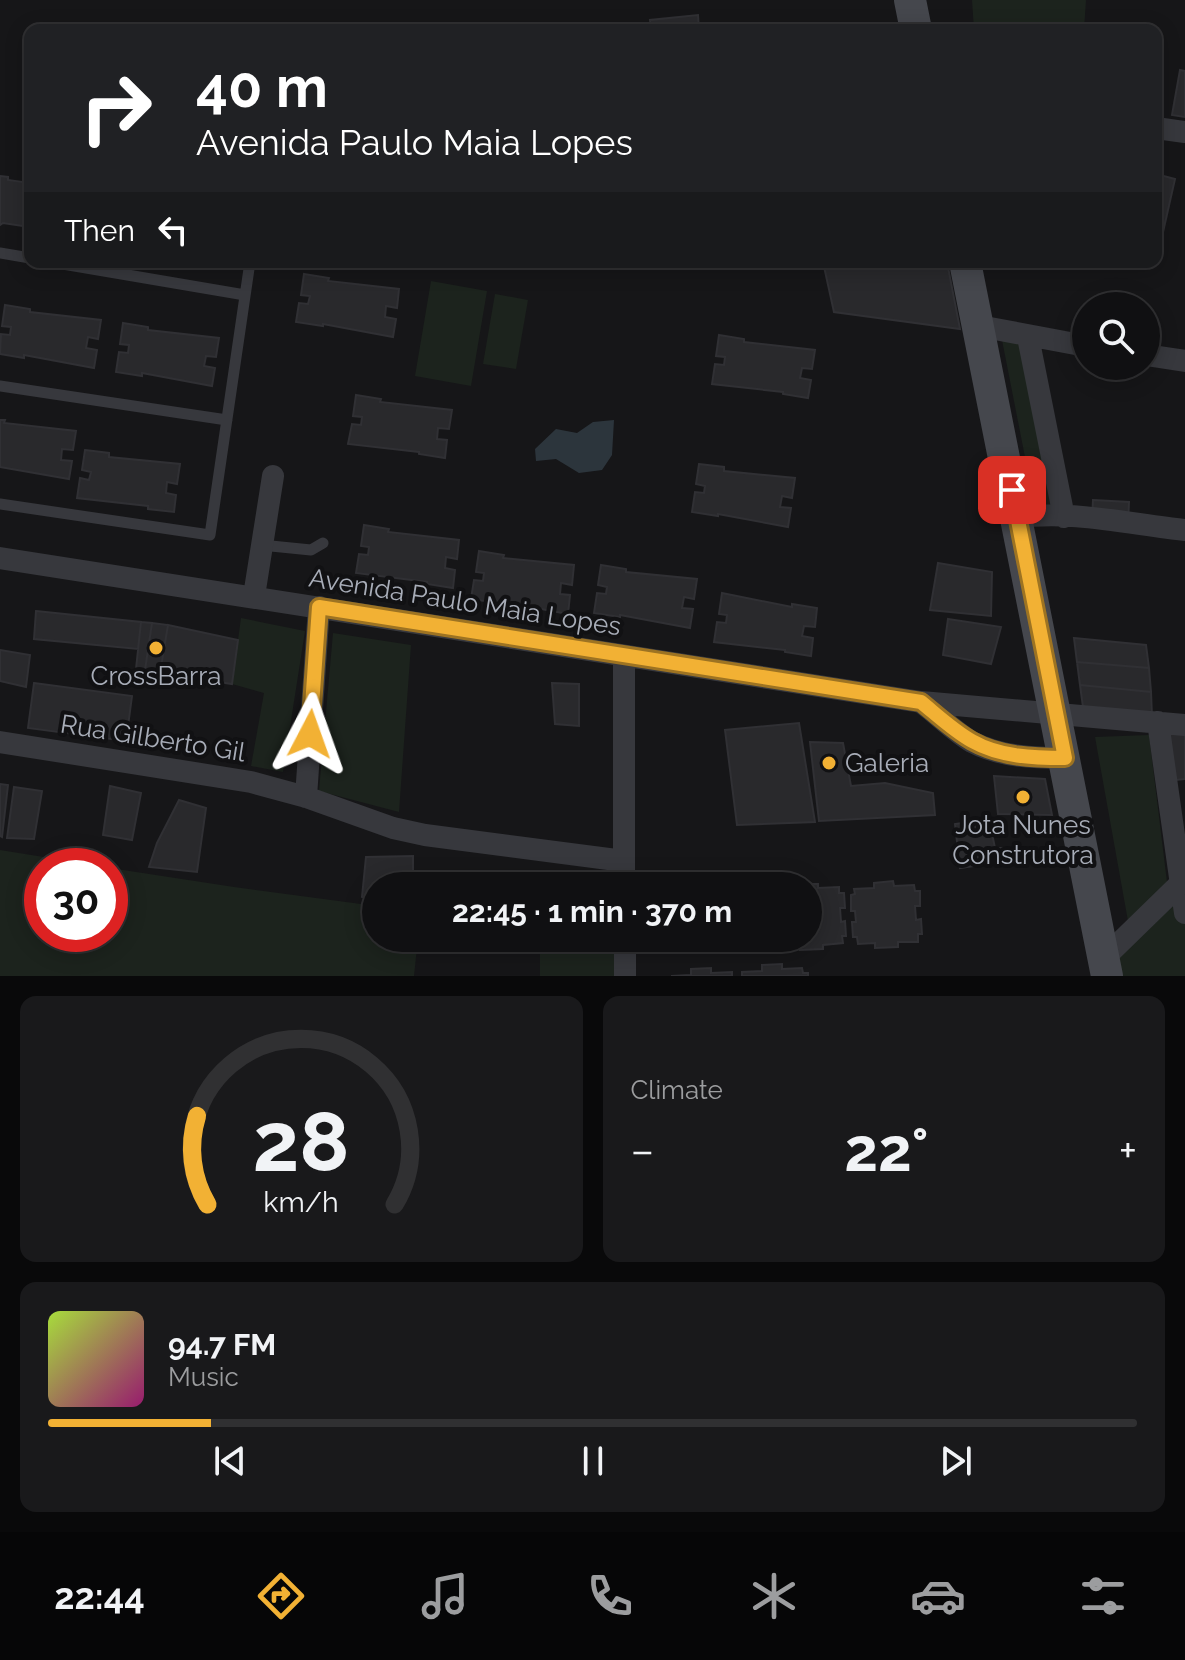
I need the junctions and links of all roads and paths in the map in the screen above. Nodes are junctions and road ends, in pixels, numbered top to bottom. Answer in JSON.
{"nodes":[{"id":1,"x":910,"y":0,"type":"edge"},
{"id":2,"x":915,"y":24,"type":"edge"},
{"id":3,"x":1162,"y":129,"type":"edge"},
{"id":4,"x":1185,"y":132,"type":"edge"},
{"id":5,"x":0,"y":253,"type":"edge"},
{"id":6,"x":24,"y":257,"type":"edge"},
{"id":7,"x":86,"y":268,"type":"edge"},
{"id":8,"x":249,"y":268,"type":"edge"},
{"id":9,"x":966,"y":268,"type":"edge"},
{"id":10,"x":245,"y":295,"type":"junction"},
{"id":11,"x":979,"y":326,"type":"junction"},
{"id":12,"x":1028,"y":337,"type":"junction"},
{"id":13,"x":1072,"y":344,"type":"edge"},
{"id":14,"x":1160,"y":357,"type":"edge"},
{"id":15,"x":1185,"y":361,"type":"edge"},
{"id":16,"x":0,"y":386,"type":"edge"},
{"id":17,"x":227,"y":420,"type":"junction"},
{"id":18,"x":273,"y":476,"type":"dead end"},
{"id":19,"x":0,"y":504,"type":"edge"},
{"id":20,"x":1064,"y":517,"type":"junction"},
{"id":21,"x":1018,"y":518,"type":"junction"},
{"id":22,"x":1185,"y":530,"type":"edge"},
{"id":23,"x":323,"y":543,"type":"dead end"},
{"id":24,"x":261,"y":545,"type":"junction"},
{"id":25,"x":0,"y":558,"type":"edge"},
{"id":26,"x":254,"y":596,"type":"junction"},
{"id":27,"x":319,"y":607,"type":"junction"},
{"id":28,"x":624,"y":657,"type":"junction"},
{"id":29,"x":921,"y":702,"type":"junction"},
{"id":30,"x":1056,"y":713,"type":"junction"},
{"id":31,"x":1158,"y":722,"type":"junction"},
{"id":32,"x":1185,"y":725,"type":"edge"},
{"id":33,"x":0,"y":742,"type":"edge"},
{"id":34,"x":1065,"y":758,"type":"junction"},
{"id":35,"x":306,"y":797,"type":"junction"},
{"id":36,"x":624,"y":861,"type":"junction"},
{"id":37,"x":624,"y":872,"type":"edge"},
{"id":38,"x":1181,"y":883,"type":"junction"},
{"id":39,"x":1185,"y":913,"type":"edge"},
{"id":40,"x":625,"y":952,"type":"edge"},
{"id":41,"x":1105,"y":967,"type":"edge"},
{"id":42,"x":625,"y":976,"type":"edge"}],
"edges":[{"from":1,"to":2,"type":"main road"},
{"from":3,"to":4,"type":"street"},
{"from":5,"to":6,"type":"lane"},
{"from":7,"to":10,"type":"lane"},
{"from":8,"to":10,"type":"lane"},
{"from":9,"to":11,"type":"main road"},
{"from":10,"to":17,"type":"lane"},
{"from":11,"to":12,"type":"street"},
{"from":11,"to":21,"type":"main road"},
{"from":12,"to":13,"type":"street"},
{"from":12,"to":20,"type":"street"},
{"from":14,"to":15,"type":"street"},
{"from":16,"to":17,"type":"lane"},
{"from":17,"to":19,"type":"lane"},
{"from":18,"to":24,"type":"street"},
{"from":20,"to":21,"type":"street"},
{"from":20,"to":22,"type":"street"},
{"from":21,"to":30,"type":"main road"},
{"from":23,"to":24,"type":"lane"},
{"from":24,"to":26,"type":"street"},
{"from":25,"to":26,"type":"street","name":"Avenida Paulo Maia Lopes"},
{"from":26,"to":27,"type":"street","name":"Avenida Paulo Maia Lopes"},
{"from":27,"to":28,"type":"street","name":"Avenida Paulo Maia Lopes"},
{"from":27,"to":35,"type":"street"},
{"from":28,"to":29,"type":"street","name":"Avenida Paulo Maia Lopes"},
{"from":28,"to":36,"type":"street"},
{"from":29,"to":30,"type":"street","name":"Avenida Paulo Maia Lopes"},
{"from":29,"to":34,"type":"street","name":"Avenida Paulo Maia Lopes"},
{"from":30,"to":31,"type":"street","name":"Avenida Paulo Maia Lopes"},
{"from":30,"to":34,"type":"main road"},
{"from":31,"to":32,"type":"street","name":"Avenida Paulo Maia Lopes"},
{"from":31,"to":38,"type":"street"},
{"from":33,"to":35,"type":"street","name":"Rua Gilberto Gil"},
{"from":34,"to":41,"type":"main road"},
{"from":35,"to":36,"type":"street","name":"Rua Gilberto Gil"},
{"from":36,"to":37,"type":"street"},
{"from":38,"to":39,"type":"street"},
{"from":38,"to":41,"type":"street"},
{"from":40,"to":42,"type":"street"}]}
